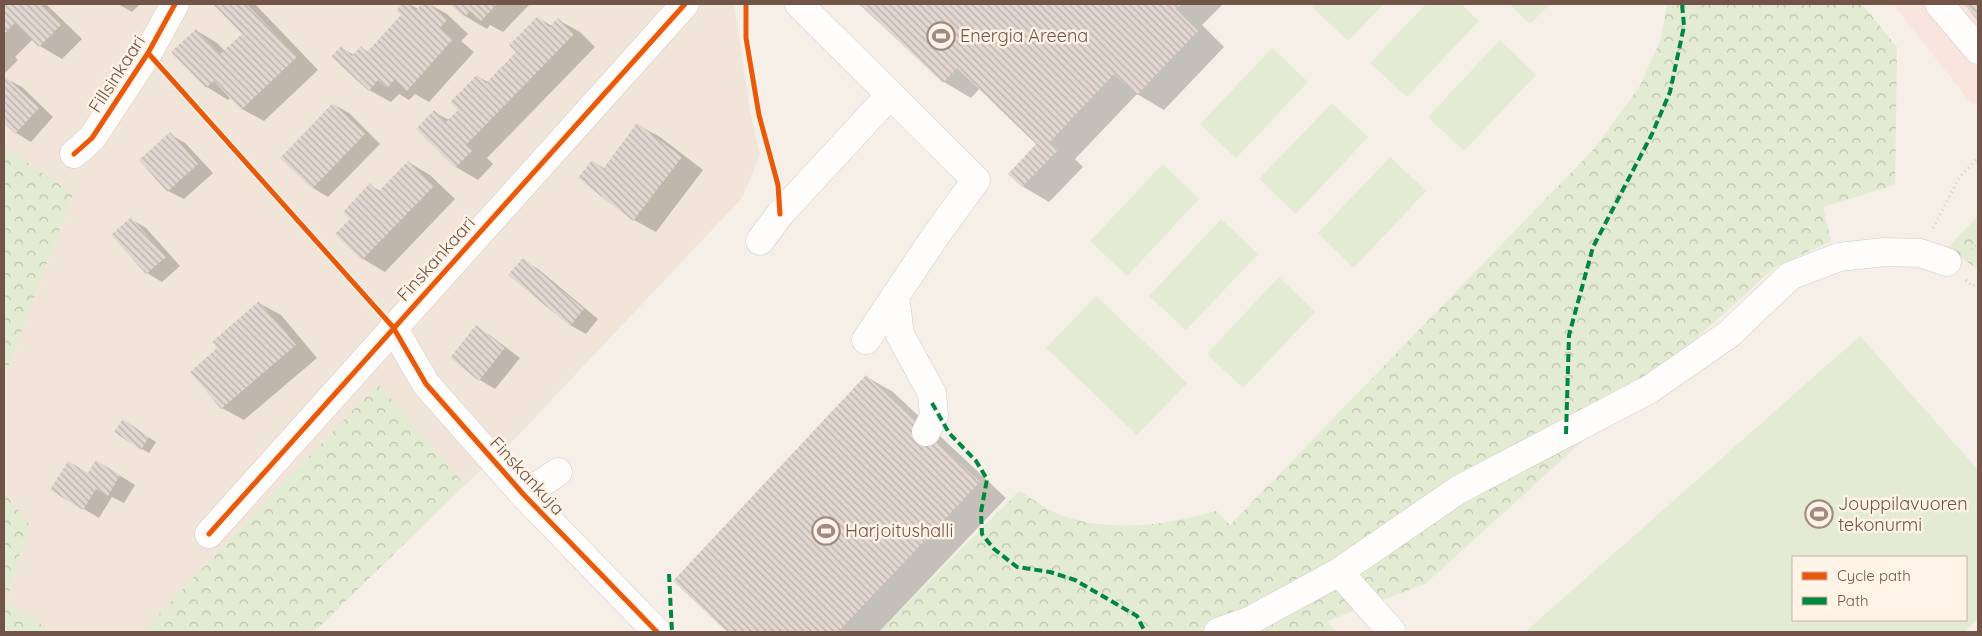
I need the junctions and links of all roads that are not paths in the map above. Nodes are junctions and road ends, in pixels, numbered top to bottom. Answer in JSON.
{"nodes":[{"id":1,"x":175,"y":4,"type":"edge"},
{"id":2,"x":685,"y":4,"type":"edge"},
{"id":3,"x":799,"y":4,"type":"edge"},
{"id":4,"x":1939,"y":4,"type":"edge"},
{"id":5,"x":1978,"y":50,"type":"edge"},
{"id":6,"x":890,"y":95,"type":"junction"},
{"id":7,"x":74,"y":154,"type":"dead end"},
{"id":8,"x":760,"y":241,"type":"dead end"},
{"id":9,"x":1947,"y":262,"type":"dead end"},
{"id":10,"x":895,"y":296,"type":"junction"},
{"id":11,"x":393,"y":327,"type":"junction"},
{"id":12,"x":866,"y":340,"type":"dead end"},
{"id":13,"x":926,"y":432,"type":"dead end"},
{"id":14,"x":558,"y":472,"type":"dead end"},
{"id":15,"x":524,"y":495,"type":"junction"},
{"id":16,"x":210,"y":534,"type":"dead end"},
{"id":17,"x":1339,"y":572,"type":"junction"},
{"id":18,"x":657,"y":632,"type":"edge"},
{"id":19,"x":1218,"y":632,"type":"edge"},
{"id":20,"x":1392,"y":632,"type":"edge"}],
"edges":[{"from":1,"to":7,"type":"street","name":"Fillsinkaari"},
{"from":2,"to":11,"type":"street","name":"Finskankaari"},
{"from":3,"to":6,"type":"street"},
{"from":4,"to":5,"type":"street"},
{"from":6,"to":8,"type":"street"},
{"from":6,"to":10,"type":"street"},
{"from":9,"to":17,"type":"street"},
{"from":10,"to":12,"type":"street"},
{"from":10,"to":13,"type":"street"},
{"from":11,"to":15,"type":"street","name":"Finskankuja"},
{"from":11,"to":16,"type":"street","name":"Finskankaari"},
{"from":14,"to":15,"type":"street"},
{"from":15,"to":18,"type":"street","name":"Finskankuja"},
{"from":17,"to":19,"type":"street"},
{"from":17,"to":20,"type":"street"}]}
